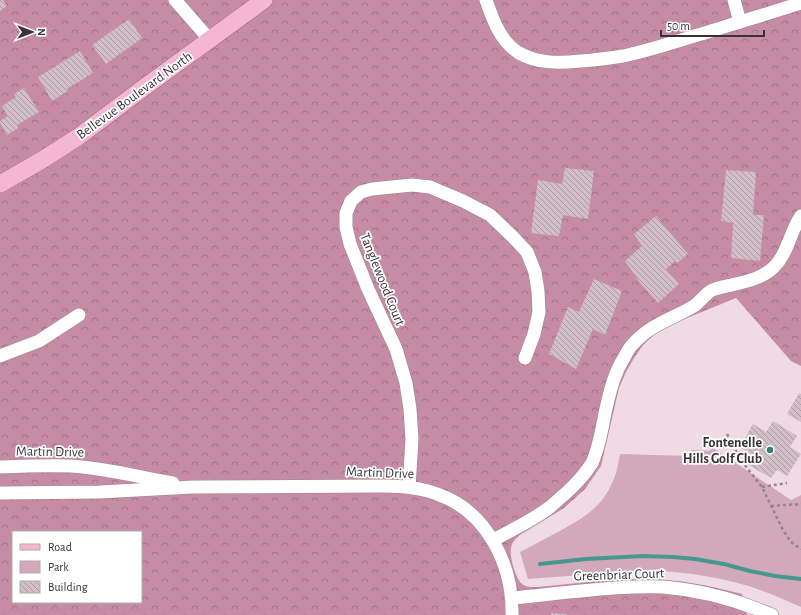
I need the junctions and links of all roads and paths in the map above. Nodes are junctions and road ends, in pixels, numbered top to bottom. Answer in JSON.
{"nodes":[{"id":1,"x":175,"y":0,"type":"edge"},
{"id":2,"x":264,"y":0,"type":"edge"},
{"id":3,"x":486,"y":0,"type":"edge"},
{"id":4,"x":734,"y":0,"type":"edge"},
{"id":5,"x":801,"y":3,"type":"edge"},
{"id":6,"x":740,"y":22,"type":"junction"},
{"id":7,"x":210,"y":40,"type":"junction"},
{"id":8,"x":0,"y":184,"type":"edge"},
{"id":9,"x":801,"y":216,"type":"edge"},
{"id":10,"x":79,"y":315,"type":"dead end"},
{"id":11,"x":0,"y":356,"type":"edge"},
{"id":12,"x":525,"y":358,"type":"dead end"},
{"id":13,"x":727,"y":434,"type":"dead end"},
{"id":14,"x":0,"y":466,"type":"edge"},
{"id":15,"x":787,"y":483,"type":"dead end"},
{"id":16,"x":193,"y":487,"type":"junction"},
{"id":17,"x":410,"y":487,"type":"junction"},
{"id":18,"x":762,"y":487,"type":"junction"},
{"id":19,"x":0,"y":493,"type":"edge"},
{"id":20,"x":801,"y":504,"type":"edge"},
{"id":21,"x":771,"y":506,"type":"junction"},
{"id":22,"x":493,"y":540,"type":"junction"},
{"id":23,"x":801,"y":549,"type":"edge"},
{"id":24,"x":512,"y":598,"type":"junction"},
{"id":25,"x":512,"y":615,"type":"edge"},
{"id":26,"x":772,"y":615,"type":"edge"}],
"edges":[{"from":1,"to":7,"type":"street"},
{"from":2,"to":7,"type":"main road","name":"Bellevue Boulevard North"},
{"from":3,"to":6,"type":"street"},
{"from":4,"to":6,"type":"street"},
{"from":5,"to":6,"type":"street"},
{"from":7,"to":8,"type":"main road","name":"Bellevue Boulevard North"},
{"from":9,"to":22,"type":"street"},
{"from":10,"to":11,"type":"street"},
{"from":12,"to":17,"type":"street","name":"Tanglewood Court"},
{"from":13,"to":18,"type":"path"},
{"from":14,"to":16,"type":"street","name":"Martin Drive"},
{"from":15,"to":18,"type":"path"},
{"from":16,"to":17,"type":"street","name":"Martin Drive"},
{"from":16,"to":19,"type":"street","name":"Martin Drive"},
{"from":17,"to":22,"type":"street","name":"Martin Drive"},
{"from":18,"to":21,"type":"path"},
{"from":20,"to":21,"type":"path"},
{"from":21,"to":23,"type":"path"},
{"from":22,"to":24,"type":"street","name":"Martin Drive"},
{"from":24,"to":25,"type":"street","name":"Martin Drive"},
{"from":24,"to":26,"type":"street","name":"Greenbriar Court"}]}
